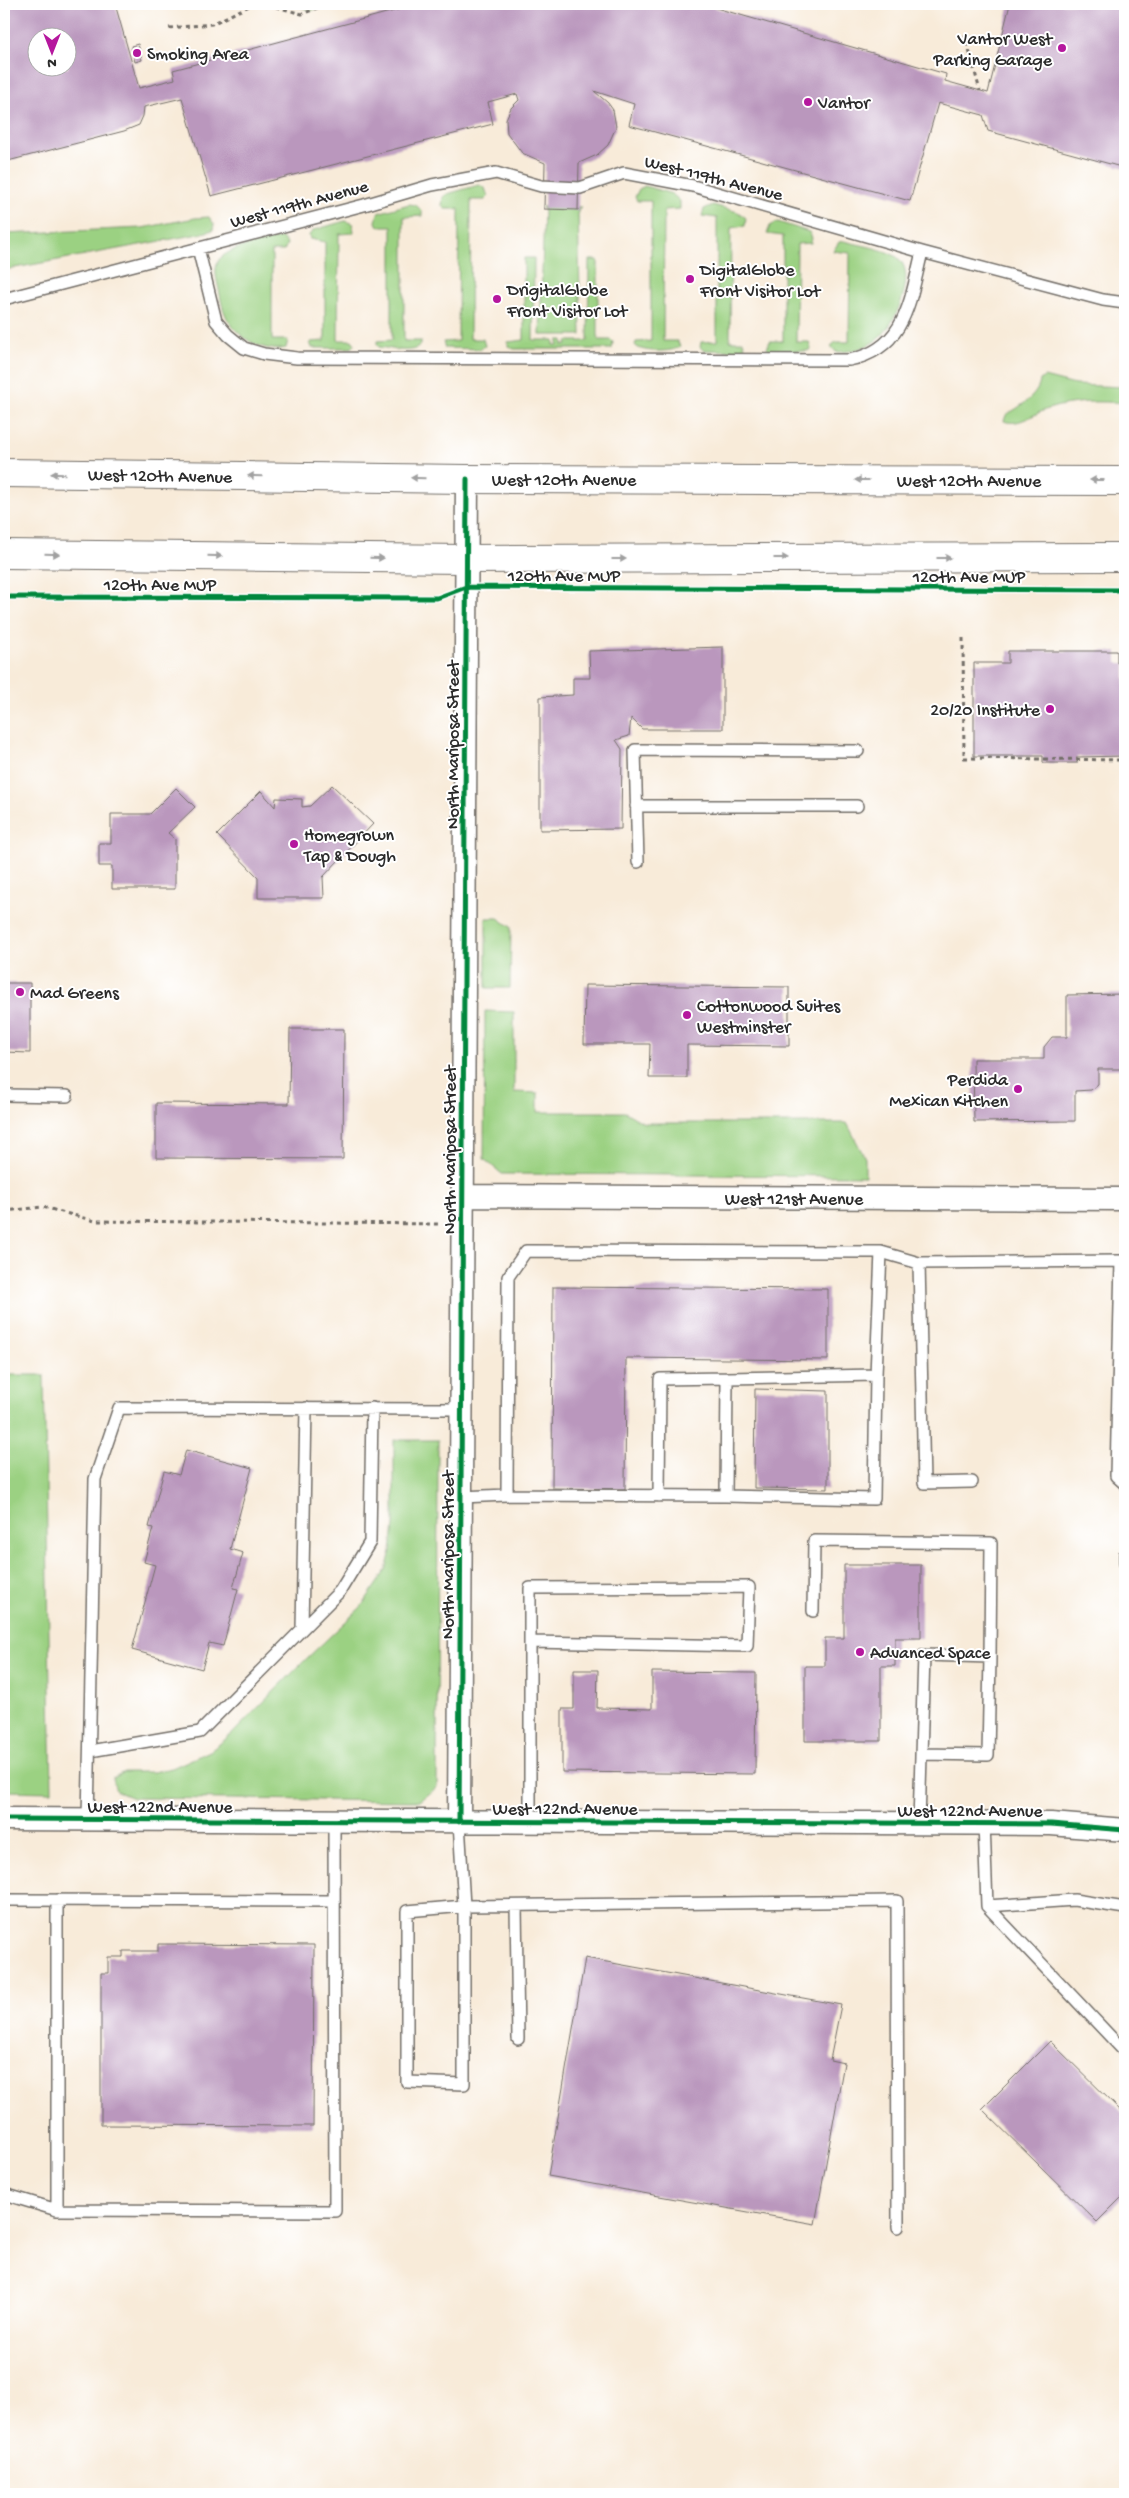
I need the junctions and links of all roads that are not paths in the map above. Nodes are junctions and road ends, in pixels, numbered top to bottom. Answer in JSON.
{"nodes":[{"id":1,"x":198,"y":248,"type":"junction"},
{"id":2,"x":922,"y":252,"type":"junction"},
{"id":3,"x":4,"y":299,"type":"edge"},
{"id":4,"x":1125,"y":303,"type":"edge"},
{"id":5,"x":4,"y":473,"type":"edge"},
{"id":6,"x":467,"y":479,"type":"junction"},
{"id":7,"x":1125,"y":480,"type":"edge"},
{"id":8,"x":4,"y":554,"type":"edge"},
{"id":9,"x":1125,"y":557,"type":"edge"},
{"id":10,"x":465,"y":559,"type":"junction"},
{"id":11,"x":858,"y":751,"type":"dead end"},
{"id":12,"x":636,"y":806,"type":"junction"},
{"id":13,"x":857,"y":806,"type":"dead end"},
{"id":14,"x":638,"y":862,"type":"dead end"},
{"id":15,"x":4,"y":1095,"type":"edge"},
{"id":16,"x":67,"y":1096,"type":"dead end"},
{"id":17,"x":463,"y":1196,"type":"junction"},
{"id":18,"x":1125,"y":1199,"type":"edge"},
{"id":19,"x":881,"y":1252,"type":"junction"},
{"id":20,"x":1123,"y":1261,"type":"edge"},
{"id":21,"x":919,"y":1263,"type":"junction"},
{"id":22,"x":876,"y":1375,"type":"junction"},
{"id":23,"x":727,"y":1378,"type":"junction"},
{"id":24,"x":306,"y":1408,"type":"junction"},
{"id":25,"x":372,"y":1408,"type":"junction"},
{"id":26,"x":462,"y":1409,"type":"junction"},
{"id":27,"x":972,"y":1482,"type":"dead end"},
{"id":28,"x":1125,"y":1484,"type":"edge"},
{"id":29,"x":507,"y":1495,"type":"junction"},
{"id":30,"x":660,"y":1496,"type":"junction"},
{"id":31,"x":726,"y":1496,"type":"junction"},
{"id":32,"x":461,"y":1497,"type":"junction"},
{"id":33,"x":1125,"y":1554,"type":"edge"},
{"id":34,"x":1125,"y":1563,"type":"edge"},
{"id":35,"x":813,"y":1611,"type":"dead end"},
{"id":36,"x":302,"y":1629,"type":"junction"},
{"id":37,"x":530,"y":1642,"type":"junction"},
{"id":38,"x":990,"y":1657,"type":"junction"},
{"id":39,"x":90,"y":1751,"type":"junction"},
{"id":40,"x":921,"y":1754,"type":"junction"},
{"id":41,"x":4,"y":1819,"type":"edge"},
{"id":42,"x":88,"y":1819,"type":"junction"},
{"id":43,"x":334,"y":1821,"type":"junction"},
{"id":44,"x":459,"y":1822,"type":"junction"},
{"id":45,"x":530,"y":1822,"type":"junction"},
{"id":46,"x":919,"y":1823,"type":"junction"},
{"id":47,"x":984,"y":1823,"type":"junction"},
{"id":48,"x":1125,"y":1830,"type":"edge"},
{"id":49,"x":4,"y":1900,"type":"edge"},
{"id":50,"x":57,"y":1900,"type":"junction"},
{"id":51,"x":334,"y":1901,"type":"junction"},
{"id":52,"x":464,"y":1906,"type":"junction"},
{"id":53,"x":516,"y":1906,"type":"junction"},
{"id":54,"x":987,"y":1906,"type":"junction"},
{"id":55,"x":1125,"y":1908,"type":"edge"},
{"id":56,"x":518,"y":2039,"type":"dead end"},
{"id":57,"x":1125,"y":2052,"type":"edge"},
{"id":58,"x":4,"y":2194,"type":"edge"},
{"id":59,"x":56,"y":2210,"type":"junction"},
{"id":60,"x":898,"y":2227,"type":"dead end"}],
"edges":[{"from":1,"to":2,"type":"lane","name":"West 119th Avenue"},
{"from":1,"to":2,"type":"lane"},
{"from":1,"to":3,"type":"lane","name":"West 119th Avenue"},
{"from":2,"to":4,"type":"lane","name":"West 119th Avenue"},
{"from":6,"to":5,"type":"main road","name":"West 120th Avenue","one_way":true},
{"from":7,"to":6,"type":"main road","name":"West 120th Avenue","one_way":true},
{"from":6,"to":10,"type":"street","name":"North Mariposa Street"},
{"from":8,"to":10,"type":"main road","one_way":true},
{"from":10,"to":9,"type":"main road","one_way":true},
{"from":10,"to":17,"type":"street","name":"North Mariposa Street"},
{"from":11,"to":12,"type":"lane"},
{"from":12,"to":13,"type":"lane"},
{"from":12,"to":14,"type":"lane"},
{"from":15,"to":16,"type":"lane"},
{"from":17,"to":18,"type":"street","name":"West 121st Avenue"},
{"from":17,"to":26,"type":"street","name":"North Mariposa Street"},
{"from":19,"to":21,"type":"lane"},
{"from":19,"to":22,"type":"lane"},
{"from":19,"to":29,"type":"lane"},
{"from":20,"to":21,"type":"lane"},
{"from":20,"to":28,"type":"lane"},
{"from":21,"to":27,"type":"lane"},
{"from":22,"to":23,"type":"lane"},
{"from":22,"to":31,"type":"lane"},
{"from":23,"to":30,"type":"lane"},
{"from":23,"to":31,"type":"lane"},
{"from":24,"to":25,"type":"lane"},
{"from":24,"to":36,"type":"lane"},
{"from":24,"to":39,"type":"lane"},
{"from":25,"to":26,"type":"lane"},
{"from":25,"to":36,"type":"lane"},
{"from":26,"to":32,"type":"street","name":"North Mariposa Street"},
{"from":29,"to":30,"type":"lane"},
{"from":29,"to":32,"type":"lane"},
{"from":30,"to":31,"type":"lane"},
{"from":32,"to":44,"type":"street","name":"North Mariposa Street"},
{"from":33,"to":34,"type":"lane"},
{"from":35,"to":38,"type":"lane"},
{"from":36,"to":39,"type":"lane"},
{"from":37,"to":37,"type":"lane"},
{"from":37,"to":45,"type":"lane"},
{"from":38,"to":40,"type":"lane"},
{"from":38,"to":40,"type":"lane"},
{"from":39,"to":42,"type":"lane"},
{"from":40,"to":46,"type":"lane"},
{"from":41,"to":42,"type":"street","name":"West 122nd Avenue"},
{"from":42,"to":43,"type":"street","name":"West 122nd Avenue"},
{"from":43,"to":44,"type":"street","name":"West 122nd Avenue"},
{"from":43,"to":51,"type":"lane"},
{"from":44,"to":45,"type":"street","name":"West 122nd Avenue"},
{"from":44,"to":52,"type":"lane"},
{"from":45,"to":46,"type":"street","name":"West 122nd Avenue"},
{"from":46,"to":47,"type":"street","name":"West 122nd Avenue"},
{"from":47,"to":48,"type":"street","name":"West 122nd Avenue"},
{"from":47,"to":54,"type":"lane"},
{"from":49,"to":50,"type":"lane"},
{"from":50,"to":51,"type":"lane"},
{"from":50,"to":59,"type":"lane"},
{"from":51,"to":59,"type":"lane"},
{"from":52,"to":52,"type":"lane"},
{"from":52,"to":53,"type":"lane"},
{"from":53,"to":56,"type":"lane"},
{"from":53,"to":60,"type":"lane"},
{"from":54,"to":55,"type":"lane"},
{"from":54,"to":57,"type":"lane"},
{"from":58,"to":59,"type":"lane"}]}
